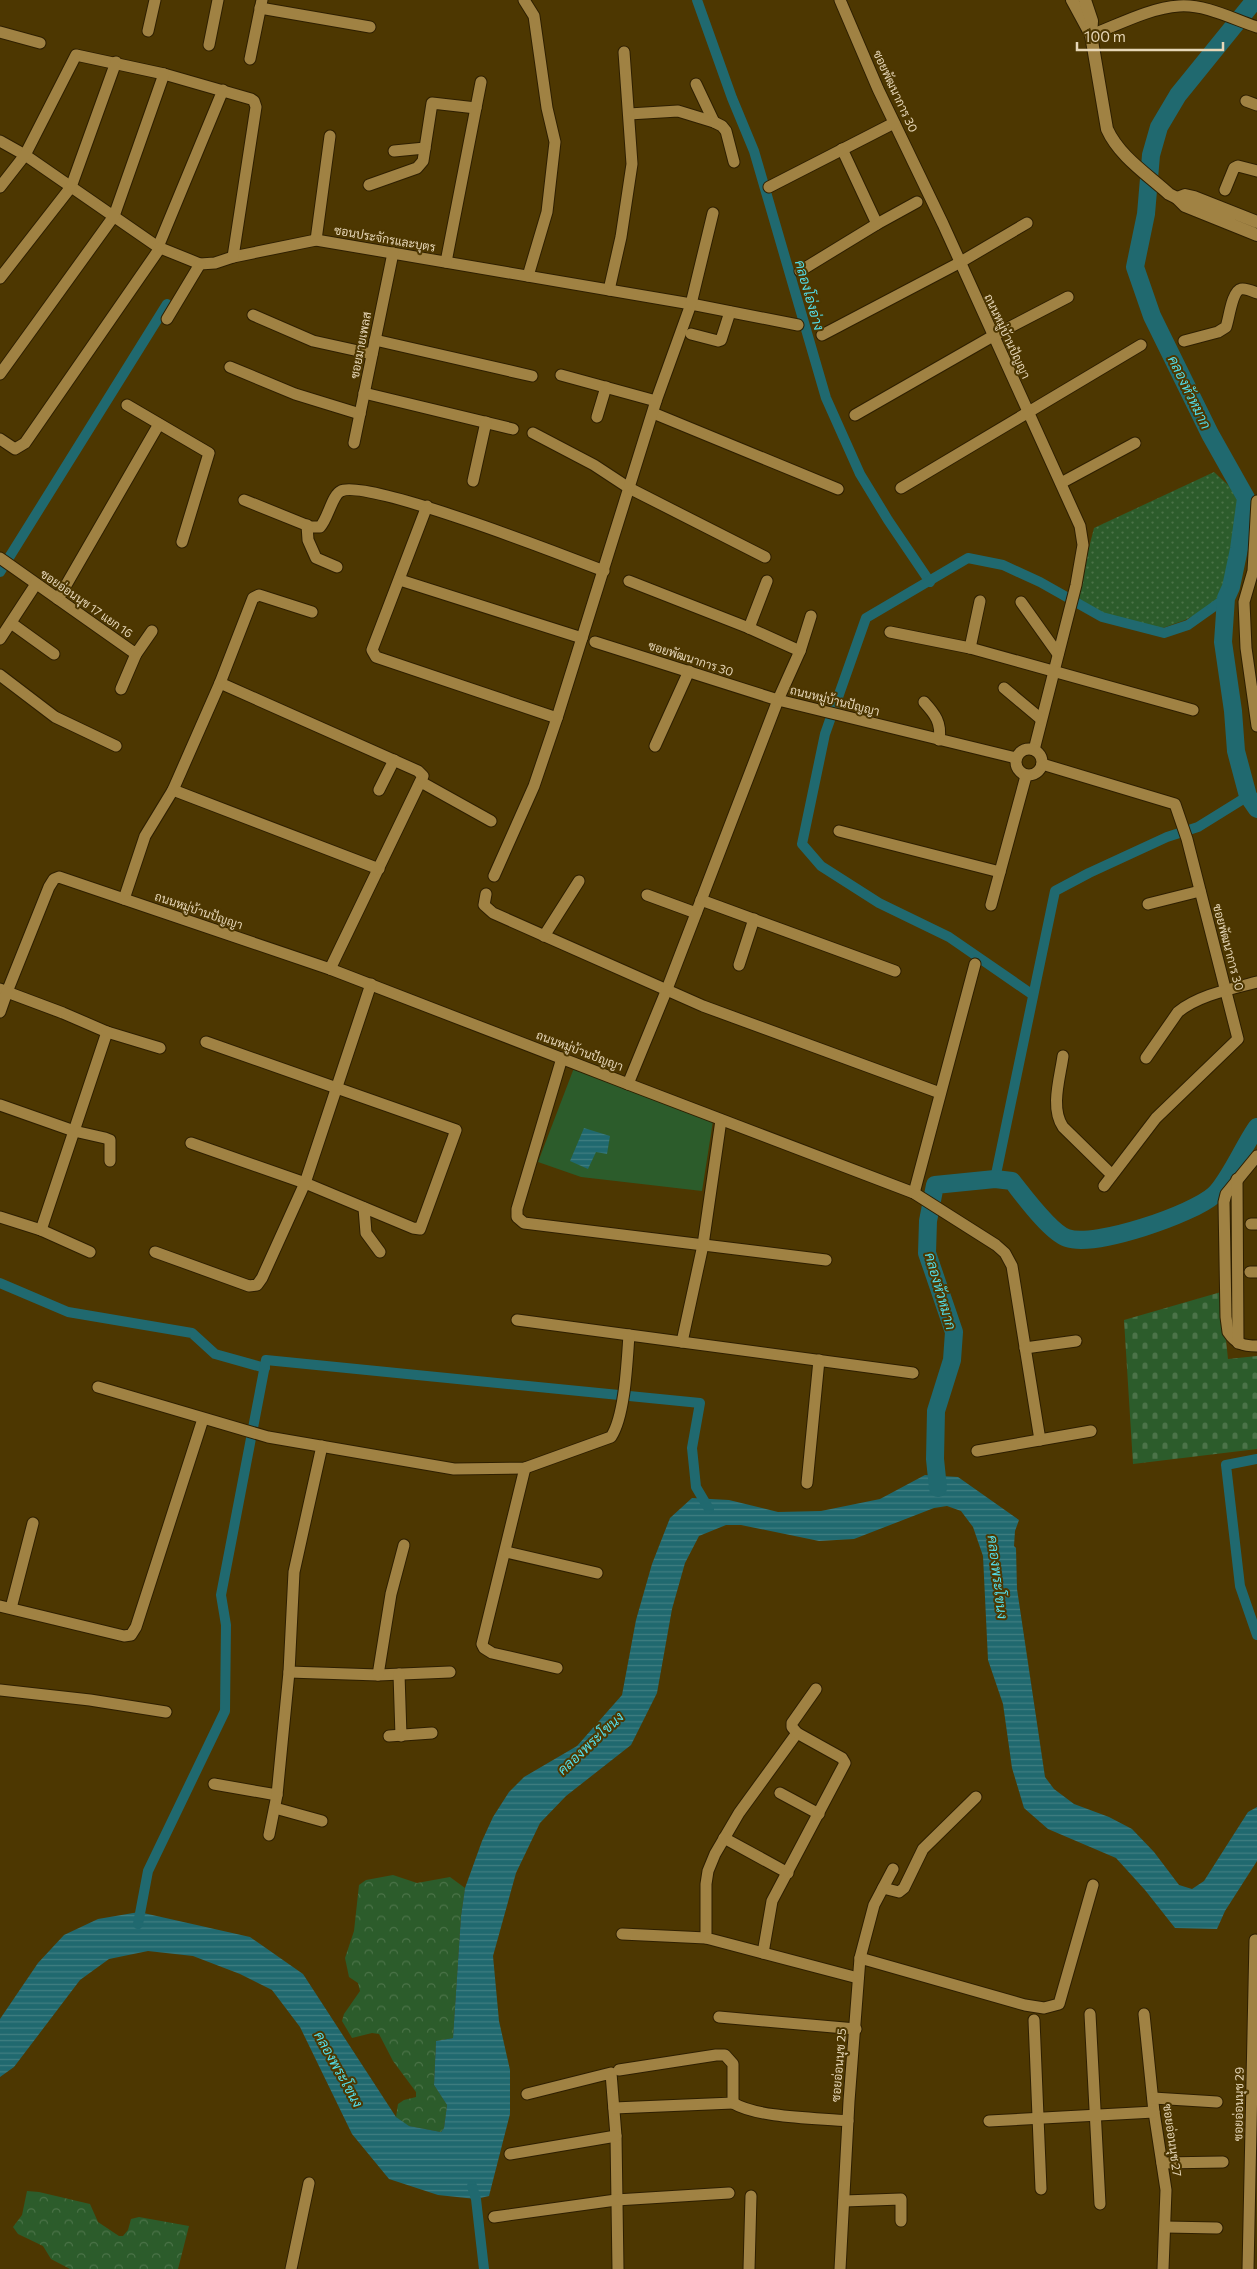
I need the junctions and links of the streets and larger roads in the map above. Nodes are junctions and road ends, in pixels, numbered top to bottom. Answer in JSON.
{"nodes":[{"id":1,"x":154,"y":0,"type":"edge"},
{"id":2,"x":218,"y":0,"type":"edge"},
{"id":3,"x":524,"y":0,"type":"edge"},
{"id":4,"x":840,"y":0,"type":"edge"},
{"id":5,"x":1072,"y":0,"type":"edge"},
{"id":6,"x":1085,"y":0,"type":"edge"},
{"id":7,"x":261,"y":4,"type":"edge"},
{"id":8,"x":370,"y":27,"type":"dead end"},
{"id":9,"x":1257,"y":27,"type":"edge"},
{"id":10,"x":148,"y":31,"type":"dead end"},
{"id":11,"x":0,"y":32,"type":"edge"},
{"id":12,"x":1091,"y":35,"type":"junction"},
{"id":13,"x":40,"y":43,"type":"dead end"},
{"id":14,"x":209,"y":45,"type":"dead end"},
{"id":15,"x":624,"y":52,"type":"dead end"},
{"id":16,"x":250,"y":59,"type":"dead end"},
{"id":17,"x":116,"y":62,"type":"junction"},
{"id":18,"x":164,"y":74,"type":"junction"},
{"id":19,"x":481,"y":82,"type":"dead end"},
{"id":20,"x":696,"y":84,"type":"dead end"},
{"id":21,"x":223,"y":90,"type":"junction"},
{"id":22,"x":476,"y":108,"type":"junction"},
{"id":23,"x":629,"y":114,"type":"junction"},
{"id":24,"x":714,"y":122,"type":"junction"},
{"id":25,"x":894,"y":123,"type":"junction"},
{"id":26,"x":330,"y":136,"type":"dead end"},
{"id":27,"x":0,"y":141,"type":"edge"},
{"id":28,"x":425,"y":148,"type":"junction"},
{"id":29,"x":842,"y":149,"type":"junction"},
{"id":30,"x":394,"y":151,"type":"dead end"},
{"id":31,"x":25,"y":155,"type":"junction"},
{"id":32,"x":734,"y":162,"type":"dead end"},
{"id":33,"x":1257,"y":171,"type":"edge"},
{"id":34,"x":71,"y":186,"type":"junction"},
{"id":35,"x":369,"y":186,"type":"dead end"},
{"id":36,"x":0,"y":187,"type":"edge"},
{"id":37,"x":769,"y":187,"type":"dead end"},
{"id":38,"x":1225,"y":190,"type":"dead end"},
{"id":39,"x":928,"y":193,"type":"joint"},
{"id":40,"x":1173,"y":196,"type":"junction"},
{"id":41,"x":917,"y":202,"type":"dead end"},
{"id":42,"x":713,"y":213,"type":"dead end"},
{"id":43,"x":114,"y":216,"type":"junction"},
{"id":44,"x":1257,"y":222,"type":"edge"},
{"id":45,"x":1027,"y":223,"type":"dead end"},
{"id":46,"x":877,"y":224,"type":"junction"},
{"id":47,"x":1257,"y":235,"type":"edge"},
{"id":48,"x":316,"y":240,"type":"junction"},
{"id":49,"x":159,"y":247,"type":"junction"},
{"id":50,"x":393,"y":253,"type":"junction"},
{"id":51,"x":233,"y":257,"type":"junction"},
{"id":52,"x":446,"y":262,"type":"junction"},
{"id":53,"x":959,"y":262,"type":"junction"},
{"id":54,"x":200,"y":264,"type":"junction"},
{"id":55,"x":800,"y":271,"type":"dead end"},
{"id":56,"x":528,"y":276,"type":"junction"},
{"id":57,"x":0,"y":278,"type":"edge"},
{"id":58,"x":609,"y":290,"type":"junction"},
{"id":59,"x":1257,"y":293,"type":"edge"},
{"id":60,"x":1068,"y":297,"type":"dead end"},
{"id":61,"x":691,"y":304,"type":"junction"},
{"id":62,"x":730,"y":312,"type":"junction"},
{"id":63,"x":253,"y":315,"type":"dead end"},
{"id":64,"x":167,"y":319,"type":"dead end"},
{"id":65,"x":798,"y":325,"type":"dead end"},
{"id":66,"x":691,"y":334,"type":"dead end"},
{"id":67,"x":822,"y":335,"type":"dead end"},
{"id":68,"x":993,"y":336,"type":"junction"},
{"id":69,"x":375,"y":340,"type":"junction"},
{"id":70,"x":1184,"y":341,"type":"dead end"},
{"id":71,"x":1141,"y":344,"type":"dead end"},
{"id":72,"x":372,"y":354,"type":"junction"},
{"id":73,"x":230,"y":367,"type":"dead end"},
{"id":74,"x":0,"y":374,"type":"edge"},
{"id":75,"x":561,"y":375,"type":"dead end"},
{"id":76,"x":532,"y":376,"type":"dead end"},
{"id":77,"x":606,"y":387,"type":"junction"},
{"id":78,"x":364,"y":393,"type":"junction"},
{"id":79,"x":656,"y":401,"type":"junction"},
{"id":80,"x":127,"y":405,"type":"dead end"},
{"id":81,"x":653,"y":413,"type":"junction"},
{"id":82,"x":1029,"y":413,"type":"junction"},
{"id":83,"x":360,"y":414,"type":"junction"},
{"id":84,"x":855,"y":415,"type":"dead end"},
{"id":85,"x":598,"y":417,"type":"dead end"},
{"id":86,"x":486,"y":422,"type":"junction"},
{"id":87,"x":159,"y":424,"type":"junction"},
{"id":88,"x":513,"y":429,"type":"dead end"},
{"id":89,"x":533,"y":433,"type":"dead end"},
{"id":90,"x":0,"y":439,"type":"edge"},
{"id":91,"x":354,"y":443,"type":"dead end"},
{"id":92,"x":1135,"y":443,"type":"dead end"},
{"id":93,"x":473,"y":480,"type":"dead end"},
{"id":94,"x":1061,"y":483,"type":"junction"},
{"id":95,"x":629,"y":488,"type":"junction"},
{"id":96,"x":901,"y":488,"type":"dead end"},
{"id":97,"x":838,"y":489,"type":"dead end"},
{"id":98,"x":244,"y":500,"type":"dead end"},
{"id":99,"x":1257,"y":501,"type":"edge"},
{"id":100,"x":427,"y":506,"type":"junction"},
{"id":101,"x":307,"y":525,"type":"junction"},
{"id":102,"x":182,"y":542,"type":"dead end"},
{"id":103,"x":765,"y":557,"type":"dead end"},
{"id":104,"x":0,"y":558,"type":"edge"},
{"id":105,"x":337,"y":567,"type":"dead end"},
{"id":106,"x":604,"y":571,"type":"junction"},
{"id":107,"x":400,"y":580,"type":"junction"},
{"id":108,"x":630,"y":581,"type":"dead end"},
{"id":109,"x":767,"y":581,"type":"dead end"},
{"id":110,"x":36,"y":584,"type":"junction"},
{"id":111,"x":58,"y":599,"type":"junction"},
{"id":112,"x":980,"y":601,"type":"dead end"},
{"id":113,"x":1021,"y":602,"type":"dead end"},
{"id":114,"x":312,"y":612,"type":"dead end"},
{"id":115,"x":812,"y":616,"type":"dead end"},
{"id":116,"x":11,"y":623,"type":"junction"},
{"id":117,"x":749,"y":628,"type":"junction"},
{"id":118,"x":152,"y":631,"type":"dead end"},
{"id":119,"x":890,"y":632,"type":"dead end"},
{"id":120,"x":582,"y":638,"type":"junction"},
{"id":121,"x":0,"y":639,"type":"edge"},
{"id":122,"x":595,"y":642,"type":"dead end"},
{"id":123,"x":970,"y":648,"type":"junction"},
{"id":124,"x":800,"y":651,"type":"junction"},
{"id":125,"x":54,"y":654,"type":"dead end"},
{"id":126,"x":136,"y":654,"type":"junction"},
{"id":127,"x":1058,"y":654,"type":"junction"},
{"id":128,"x":689,"y":671,"type":"junction"},
{"id":129,"x":1053,"y":671,"type":"junction"},
{"id":130,"x":0,"y":675,"type":"edge"},
{"id":131,"x":220,"y":683,"type":"junction"},
{"id":132,"x":1004,"y":688,"type":"dead end"},
{"id":133,"x":121,"y":689,"type":"dead end"},
{"id":134,"x":778,"y":700,"type":"junction"},
{"id":135,"x":924,"y":702,"type":"dead end"},
{"id":136,"x":1193,"y":710,"type":"dead end"},
{"id":137,"x":557,"y":718,"type":"junction"},
{"id":138,"x":1041,"y":719,"type":"junction"},
{"id":139,"x":1257,"y":726,"type":"edge"},
{"id":140,"x":939,"y":740,"type":"junction"},
{"id":141,"x":116,"y":746,"type":"dead end"},
{"id":142,"x":656,"y":746,"type":"dead end"},
{"id":143,"x":1034,"y":750,"type":"junction"},
{"id":144,"x":1016,"y":758,"type":"junction"},
{"id":145,"x":394,"y":760,"type":"junction"},
{"id":146,"x":1042,"y":764,"type":"junction"},
{"id":147,"x":1026,"y":776,"type":"junction"},
{"id":148,"x":421,"y":782,"type":"junction"},
{"id":149,"x":173,"y":790,"type":"junction"},
{"id":150,"x":379,"y":790,"type":"dead end"},
{"id":151,"x":491,"y":821,"type":"dead end"},
{"id":152,"x":839,"y":831,"type":"dead end"},
{"id":153,"x":379,"y":869,"type":"junction"},
{"id":154,"x":1000,"y":872,"type":"junction"},
{"id":155,"x":494,"y":876,"type":"dead end"},
{"id":156,"x":579,"y":881,"type":"dead end"},
{"id":157,"x":1200,"y":891,"type":"junction"},
{"id":158,"x":486,"y":894,"type":"dead end"},
{"id":159,"x":648,"y":895,"type":"dead end"},
{"id":160,"x":124,"y":899,"type":"junction"},
{"id":161,"x":701,"y":900,"type":"junction"},
{"id":162,"x":1148,"y":904,"type":"dead end"},
{"id":163,"x":991,"y":905,"type":"dead end"},
{"id":164,"x":696,"y":913,"type":"junction"},
{"id":165,"x":754,"y":919,"type":"junction"},
{"id":166,"x":544,"y":936,"type":"junction"},
{"id":167,"x":739,"y":964,"type":"dead end"},
{"id":168,"x":975,"y":964,"type":"dead end"},
{"id":169,"x":330,"y":969,"type":"junction"},
{"id":170,"x":895,"y":971,"type":"dead end"},
{"id":171,"x":1257,"y":982,"type":"edge"},
{"id":172,"x":371,"y":984,"type":"junction"},
{"id":173,"x":667,"y":989,"type":"junction"},
{"id":174,"x":1226,"y":990,"type":"junction"},
{"id":175,"x":4,"y":991,"type":"edge"},
{"id":176,"x":0,"y":1012,"type":"edge"},
{"id":177,"x":107,"y":1032,"type":"junction"},
{"id":178,"x":206,"y":1042,"type":"dead end"},
{"id":179,"x":160,"y":1048,"type":"dead end"},
{"id":180,"x":1063,"y":1056,"type":"dead end"},
{"id":181,"x":562,"y":1058,"type":"junction"},
{"id":182,"x":1146,"y":1058,"type":"dead end"},
{"id":183,"x":628,"y":1084,"type":"junction"},
{"id":184,"x":337,"y":1088,"type":"junction"},
{"id":185,"x":940,"y":1093,"type":"junction"},
{"id":186,"x":0,"y":1105,"type":"edge"},
{"id":187,"x":721,"y":1120,"type":"junction"},
{"id":188,"x":74,"y":1131,"type":"junction"},
{"id":189,"x":191,"y":1143,"type":"dead end"},
{"id":190,"x":1257,"y":1156,"type":"edge"},
{"id":191,"x":110,"y":1161,"type":"dead end"},
{"id":192,"x":1112,"y":1175,"type":"junction"},
{"id":193,"x":305,"y":1183,"type":"junction"},
{"id":194,"x":1104,"y":1186,"type":"dead end"},
{"id":195,"x":914,"y":1193,"type":"junction"},
{"id":196,"x":364,"y":1208,"type":"junction"},
{"id":197,"x":0,"y":1217,"type":"edge"},
{"id":198,"x":41,"y":1230,"type":"junction"},
{"id":199,"x":703,"y":1245,"type":"junction"},
{"id":200,"x":90,"y":1252,"type":"dead end"},
{"id":201,"x":155,"y":1252,"type":"dead end"},
{"id":202,"x":380,"y":1252,"type":"dead end"},
{"id":203,"x":826,"y":1260,"type":"dead end"},
{"id":204,"x":518,"y":1320,"type":"dead end"},
{"id":205,"x":630,"y":1335,"type":"junction"},
{"id":206,"x":1076,"y":1341,"type":"dead end"},
{"id":207,"x":682,"y":1342,"type":"junction"},
{"id":208,"x":1257,"y":1346,"type":"edge"},
{"id":209,"x":1025,"y":1348,"type":"junction"},
{"id":210,"x":819,"y":1360,"type":"junction"},
{"id":211,"x":913,"y":1372,"type":"dead end"},
{"id":212,"x":98,"y":1387,"type":"dead end"},
{"id":213,"x":204,"y":1419,"type":"junction"},
{"id":214,"x":1091,"y":1431,"type":"dead end"},
{"id":215,"x":1040,"y":1440,"type":"junction"},
{"id":216,"x":322,"y":1446,"type":"junction"},
{"id":217,"x":977,"y":1451,"type":"dead end"},
{"id":218,"x":525,"y":1468,"type":"junction"},
{"id":219,"x":807,"y":1483,"type":"dead end"},
{"id":220,"x":33,"y":1523,"type":"dead end"},
{"id":221,"x":404,"y":1545,"type":"dead end"},
{"id":222,"x":506,"y":1552,"type":"junction"},
{"id":223,"x":597,"y":1573,"type":"dead end"},
{"id":224,"x":6,"y":1607,"type":"edge"},
{"id":225,"x":557,"y":1668,"type":"dead end"},
{"id":226,"x":289,"y":1672,"type":"junction"},
{"id":227,"x":450,"y":1672,"type":"dead end"},
{"id":228,"x":399,"y":1674,"type":"junction"},
{"id":229,"x":378,"y":1675,"type":"junction"},
{"id":230,"x":816,"y":1688,"type":"dead end"},
{"id":231,"x":0,"y":1690,"type":"edge"},
{"id":232,"x":166,"y":1712,"type":"dead end"},
{"id":233,"x":432,"y":1733,"type":"dead end"},
{"id":234,"x":797,"y":1733,"type":"junction"},
{"id":235,"x":214,"y":1784,"type":"dead end"},
{"id":236,"x":780,"y":1793,"type":"dead end"},
{"id":237,"x":277,"y":1795,"type":"junction"},
{"id":238,"x":976,"y":1797,"type":"dead end"},
{"id":239,"x":275,"y":1808,"type":"junction"},
{"id":240,"x":819,"y":1814,"type":"junction"},
{"id":241,"x":322,"y":1821,"type":"dead end"},
{"id":242,"x":269,"y":1835,"type":"dead end"},
{"id":243,"x":724,"y":1838,"type":"junction"},
{"id":244,"x":893,"y":1870,"type":"dead end"},
{"id":245,"x":788,"y":1873,"type":"junction"},
{"id":246,"x":1093,"y":1885,"type":"dead end"},
{"id":247,"x":883,"y":1888,"type":"junction"},
{"id":248,"x":622,"y":1934,"type":"dead end"},
{"id":249,"x":706,"y":1938,"type":"junction"},
{"id":250,"x":1255,"y":1940,"type":"dead end"},
{"id":251,"x":763,"y":1953,"type":"junction"},
{"id":252,"x":860,"y":1958,"type":"junction"},
{"id":253,"x":858,"y":1978,"type":"junction"},
{"id":254,"x":1090,"y":2014,"type":"dead end"},
{"id":255,"x":1144,"y":2014,"type":"dead end"},
{"id":256,"x":719,"y":2017,"type":"dead end"},
{"id":257,"x":1034,"y":2020,"type":"dead end"},
{"id":258,"x":856,"y":2029,"type":"junction"},
{"id":259,"x":619,"y":2070,"type":"dead end"},
{"id":260,"x":527,"y":2094,"type":"dead end"},
{"id":261,"x":1153,"y":2098,"type":"junction"},
{"id":262,"x":1217,"y":2102,"type":"dead end"},
{"id":263,"x":733,"y":2103,"type":"junction"},
{"id":264,"x":614,"y":2108,"type":"junction"},
{"id":265,"x":1154,"y":2112,"type":"junction"},
{"id":266,"x":1096,"y":2114,"type":"junction"},
{"id":267,"x":1038,"y":2118,"type":"junction"},
{"id":268,"x":848,"y":2121,"type":"junction"},
{"id":269,"x":989,"y":2121,"type":"dead end"},
{"id":270,"x":616,"y":2136,"type":"junction"},
{"id":271,"x":510,"y":2154,"type":"dead end"},
{"id":272,"x":1162,"y":2162,"type":"junction"},
{"id":273,"x":1223,"y":2162,"type":"dead end"},
{"id":274,"x":309,"y":2183,"type":"dead end"},
{"id":275,"x":1040,"y":2189,"type":"dead end"},
{"id":276,"x":729,"y":2193,"type":"dead end"},
{"id":277,"x":751,"y":2196,"type":"dead end"},
{"id":278,"x":616,"y":2200,"type":"junction"},
{"id":279,"x":844,"y":2201,"type":"junction"},
{"id":280,"x":1100,"y":2204,"type":"dead end"},
{"id":281,"x":494,"y":2217,"type":"dead end"},
{"id":282,"x":901,"y":2221,"type":"dead end"},
{"id":283,"x":1166,"y":2227,"type":"junction"},
{"id":284,"x":1218,"y":2228,"type":"dead end"},
{"id":285,"x":291,"y":2269,"type":"edge"},
{"id":286,"x":618,"y":2269,"type":"edge"},
{"id":287,"x":749,"y":2269,"type":"edge"},
{"id":288,"x":840,"y":2269,"type":"edge"},
{"id":289,"x":1163,"y":2269,"type":"edge"},
{"id":290,"x":1248,"y":2269,"type":"edge"}],
"edges":[{"from":1,"to":10,"type":"street"},
{"from":2,"to":14,"type":"street"},
{"from":3,"to":56,"type":"street"},
{"from":4,"to":25,"type":"street","name":"ซอยพัฒนาการ 30"},
{"from":5,"to":12,"type":"street"},
{"from":6,"to":12,"type":"street"},
{"from":7,"to":8,"type":"street"},
{"from":7,"to":16,"type":"street"},
{"from":9,"to":12,"type":"street"},
{"from":11,"to":13,"type":"street"},
{"from":12,"to":40,"type":"street"},
{"from":15,"to":23,"type":"street"},
{"from":17,"to":18,"type":"street"},
{"from":17,"to":31,"type":"street"},
{"from":17,"to":34,"type":"street"},
{"from":18,"to":21,"type":"street"},
{"from":18,"to":43,"type":"street"},
{"from":19,"to":22,"type":"street"},
{"from":20,"to":24,"type":"street"},
{"from":21,"to":49,"type":"street"},
{"from":21,"to":51,"type":"street"},
{"from":22,"to":28,"type":"street"},
{"from":22,"to":52,"type":"street"},
{"from":23,"to":24,"type":"street"},
{"from":23,"to":58,"type":"street"},
{"from":24,"to":32,"type":"street"},
{"from":25,"to":29,"type":"street"},
{"from":25,"to":39,"type":"street","name":"ซอยพัฒนาการ 30"},
{"from":26,"to":48,"type":"street"},
{"from":27,"to":31,"type":"street"},
{"from":28,"to":30,"type":"street"},
{"from":28,"to":35,"type":"street"},
{"from":29,"to":37,"type":"street"},
{"from":29,"to":46,"type":"street"},
{"from":31,"to":34,"type":"street"},
{"from":31,"to":36,"type":"street"},
{"from":33,"to":38,"type":"street"},
{"from":34,"to":43,"type":"street"},
{"from":34,"to":57,"type":"street"},
{"from":39,"to":53,"type":"street","name":"ถนนหมู่บ้านปัญญา"},
{"from":40,"to":44,"type":"street"},
{"from":40,"to":47,"type":"street"},
{"from":41,"to":46,"type":"street"},
{"from":42,"to":61,"type":"street"},
{"from":43,"to":49,"type":"street"},
{"from":43,"to":74,"type":"street"},
{"from":45,"to":53,"type":"street"},
{"from":46,"to":55,"type":"street"},
{"from":48,"to":50,"type":"street","name":"ซอนประจักรและบุตร"},
{"from":48,"to":51,"type":"street","name":"ซอนประจักรและบุตร"},
{"from":49,"to":54,"type":"street"},
{"from":49,"to":90,"type":"street"},
{"from":50,"to":52,"type":"street","name":"ซอนประจักรและบุตร"},
{"from":50,"to":69,"type":"street","name":"ซอยมายเพลส"},
{"from":51,"to":54,"type":"street","name":"ซอนประจักรและบุตร"},
{"from":52,"to":56,"type":"street","name":"ซอนประจักรและบุตร"},
{"from":53,"to":67,"type":"street"},
{"from":53,"to":68,"type":"street","name":"ถนนหมู่บ้านปัญญา"},
{"from":54,"to":64,"type":"street"},
{"from":56,"to":58,"type":"street","name":"ซอนประจักรและบุตร"},
{"from":58,"to":61,"type":"street","name":"ซอนประจักรและบุตร"},
{"from":59,"to":70,"type":"street"},
{"from":60,"to":68,"type":"street"},
{"from":61,"to":62,"type":"street","name":"ซอนประจักรและบุตร"},
{"from":61,"to":79,"type":"street"},
{"from":62,"to":65,"type":"street","name":"ซอนประจักรและบุตร"},
{"from":62,"to":66,"type":"street"},
{"from":63,"to":72,"type":"street"},
{"from":68,"to":82,"type":"street","name":"ถนนหมู่บ้านปัญญา"},
{"from":68,"to":84,"type":"street"},
{"from":69,"to":72,"type":"street","name":"ซอยมายเพลส"},
{"from":69,"to":76,"type":"street"},
{"from":71,"to":82,"type":"street"},
{"from":72,"to":78,"type":"street","name":"ซอยมายเพลส"},
{"from":73,"to":83,"type":"street"},
{"from":75,"to":77,"type":"street"},
{"from":77,"to":79,"type":"street"},
{"from":77,"to":85,"type":"street"},
{"from":78,"to":83,"type":"street","name":"ซอยมายเพลส"},
{"from":78,"to":86,"type":"street"},
{"from":79,"to":81,"type":"street"},
{"from":80,"to":87,"type":"street"},
{"from":81,"to":95,"type":"street"},
{"from":81,"to":97,"type":"street"},
{"from":82,"to":94,"type":"street","name":"ถนนหมู่บ้านปัญญา"},
{"from":82,"to":96,"type":"street"},
{"from":83,"to":91,"type":"street","name":"ซอยมายเพลส"},
{"from":86,"to":88,"type":"street"},
{"from":86,"to":93,"type":"street"},
{"from":87,"to":102,"type":"street"},
{"from":87,"to":111,"type":"street"},
{"from":89,"to":95,"type":"street"},
{"from":92,"to":94,"type":"street"},
{"from":94,"to":127,"type":"street","name":"ถนนหมู่บ้านปัญญา"},
{"from":95,"to":103,"type":"street"},
{"from":95,"to":106,"type":"street"},
{"from":98,"to":101,"type":"street"},
{"from":99,"to":139,"type":"street"},
{"from":100,"to":101,"type":"street"},
{"from":100,"to":106,"type":"street"},
{"from":100,"to":107,"type":"street"},
{"from":101,"to":105,"type":"street"},
{"from":104,"to":110,"type":"street","name":"ซอยอ่อนนุช 17 แยก 16"},
{"from":106,"to":120,"type":"street"},
{"from":107,"to":120,"type":"street"},
{"from":107,"to":137,"type":"street"},
{"from":108,"to":117,"type":"street"},
{"from":109,"to":117,"type":"street"},
{"from":110,"to":111,"type":"street","name":"ซอยอ่อนนุช 17 แยก 16"},
{"from":110,"to":116,"type":"street"},
{"from":111,"to":126,"type":"street","name":"ซอยอ่อนนุช 17 แยก 16"},
{"from":112,"to":123,"type":"street"},
{"from":113,"to":127,"type":"street"},
{"from":114,"to":131,"type":"street"},
{"from":115,"to":124,"type":"street"},
{"from":116,"to":121,"type":"street"},
{"from":116,"to":125,"type":"street"},
{"from":117,"to":124,"type":"street"},
{"from":118,"to":126,"type":"street","name":"ซอยอ่อนนุช 17 แยก 16"},
{"from":119,"to":123,"type":"street"},
{"from":120,"to":137,"type":"street"},
{"from":122,"to":128,"type":"street","name":"ซอยพัฒนาการ 30"},
{"from":123,"to":129,"type":"street"},
{"from":124,"to":134,"type":"street"},
{"from":126,"to":133,"type":"street"},
{"from":127,"to":129,"type":"street","name":"ถนนหมู่บ้านปัญญา"},
{"from":128,"to":134,"type":"street","name":"ซอยพัฒนาการ 30"},
{"from":128,"to":142,"type":"street"},
{"from":129,"to":136,"type":"street"},
{"from":129,"to":138,"type":"street","name":"ถนนหมู่บ้านปัญญา"},
{"from":130,"to":141,"type":"street"},
{"from":131,"to":145,"type":"street"},
{"from":131,"to":149,"type":"street"},
{"from":132,"to":138,"type":"street"},
{"from":134,"to":140,"type":"street","name":"ถนนหมู่บ้านปัญญา"},
{"from":134,"to":161,"type":"street","name":"ถนนหมู่บ้านปัญญา"},
{"from":135,"to":140,"type":"street"},
{"from":137,"to":155,"type":"street"},
{"from":138,"to":143,"type":"street","name":"ถนนหมู่บ้านปัญญา"},
{"from":140,"to":144,"type":"street","name":"ถนนหมู่บ้านปัญญา"},
{"from":143,"to":144,"type":"street"},
{"from":143,"to":146,"type":"street"},
{"from":144,"to":147,"type":"street"},
{"from":145,"to":148,"type":"street"},
{"from":145,"to":150,"type":"street"},
{"from":146,"to":147,"type":"street"},
{"from":146,"to":157,"type":"street","name":"ซอยพัฒนาการ 30"},
{"from":147,"to":154,"type":"street"},
{"from":148,"to":151,"type":"street"},
{"from":148,"to":153,"type":"street"},
{"from":149,"to":153,"type":"street"},
{"from":149,"to":160,"type":"street"},
{"from":152,"to":154,"type":"street"},
{"from":153,"to":169,"type":"street"},
{"from":154,"to":163,"type":"street"},
{"from":156,"to":166,"type":"street"},
{"from":157,"to":162,"type":"street"},
{"from":157,"to":174,"type":"street","name":"ซอยพัฒนาการ 30"},
{"from":158,"to":166,"type":"street"},
{"from":159,"to":164,"type":"street"},
{"from":160,"to":169,"type":"street","name":"ถนนหมู่บ้านปัญญา"},
{"from":160,"to":175,"type":"street","name":"ถนนหมู่บ้านปัญญา"},
{"from":161,"to":164,"type":"street","name":"ถนนหมู่บ้านปัญญา"},
{"from":161,"to":165,"type":"street"},
{"from":164,"to":173,"type":"street","name":"ถนนหมู่บ้านปัญญา"},
{"from":165,"to":167,"type":"street"},
{"from":165,"to":170,"type":"street"},
{"from":166,"to":173,"type":"street"},
{"from":168,"to":185,"type":"street"},
{"from":169,"to":172,"type":"street","name":"ถนนหมู่บ้านปัญญา"},
{"from":171,"to":174,"type":"street"},
{"from":172,"to":181,"type":"street","name":"ถนนหมู่บ้านปัญญา"},
{"from":172,"to":184,"type":"street"},
{"from":173,"to":183,"type":"street","name":"ถนนหมู่บ้านปัญญา"},
{"from":173,"to":185,"type":"street"},
{"from":174,"to":182,"type":"street"},
{"from":174,"to":192,"type":"street","name":"ซอยพัฒนาการ 30"},
{"from":175,"to":176,"type":"street"},
{"from":175,"to":177,"type":"street"},
{"from":177,"to":179,"type":"street"},
{"from":177,"to":188,"type":"street"},
{"from":178,"to":184,"type":"street"},
{"from":180,"to":192,"type":"street"},
{"from":181,"to":183,"type":"street","name":"ถนนหมู่บ้านปัญญา"},
{"from":181,"to":199,"type":"street"},
{"from":183,"to":187,"type":"street"},
{"from":184,"to":193,"type":"street"},
{"from":184,"to":196,"type":"street"},
{"from":185,"to":195,"type":"street"},
{"from":186,"to":188,"type":"street"},
{"from":187,"to":195,"type":"street"},
{"from":187,"to":199,"type":"street"},
{"from":188,"to":191,"type":"street"},
{"from":188,"to":198,"type":"street"},
{"from":189,"to":193,"type":"street"},
{"from":190,"to":208,"type":"street"},
{"from":192,"to":194,"type":"street","name":"ซอยพัฒนาการ 30"},
{"from":193,"to":196,"type":"street"},
{"from":193,"to":201,"type":"street"},
{"from":195,"to":209,"type":"street"},
{"from":196,"to":202,"type":"street"},
{"from":197,"to":198,"type":"street"},
{"from":198,"to":200,"type":"street"},
{"from":199,"to":203,"type":"street"},
{"from":199,"to":207,"type":"street"},
{"from":204,"to":205,"type":"street"},
{"from":205,"to":207,"type":"street"},
{"from":205,"to":218,"type":"street"},
{"from":206,"to":209,"type":"street"},
{"from":207,"to":210,"type":"street"},
{"from":209,"to":215,"type":"street"},
{"from":210,"to":211,"type":"street"},
{"from":210,"to":219,"type":"street"},
{"from":212,"to":213,"type":"street"},
{"from":213,"to":216,"type":"street"},
{"from":213,"to":224,"type":"street"},
{"from":214,"to":215,"type":"street"},
{"from":215,"to":217,"type":"street"},
{"from":216,"to":218,"type":"street"},
{"from":216,"to":226,"type":"street"},
{"from":218,"to":222,"type":"street"},
{"from":220,"to":224,"type":"street"},
{"from":221,"to":229,"type":"street"},
{"from":222,"to":223,"type":"street"},
{"from":222,"to":225,"type":"street"},
{"from":226,"to":229,"type":"street"},
{"from":226,"to":237,"type":"street"},
{"from":227,"to":228,"type":"street"},
{"from":228,"to":229,"type":"street"},
{"from":228,"to":233,"type":"street"},
{"from":230,"to":234,"type":"street"},
{"from":231,"to":232,"type":"street"},
{"from":234,"to":240,"type":"street"},
{"from":234,"to":243,"type":"street"},
{"from":235,"to":237,"type":"street"},
{"from":236,"to":240,"type":"street"},
{"from":237,"to":239,"type":"street"},
{"from":238,"to":247,"type":"street"},
{"from":239,"to":241,"type":"street"},
{"from":239,"to":242,"type":"street"},
{"from":240,"to":245,"type":"street"},
{"from":243,"to":245,"type":"street"},
{"from":243,"to":249,"type":"street"},
{"from":244,"to":247,"type":"street","name":"ซอยอ่อนนุช 25"},
{"from":245,"to":251,"type":"street"},
{"from":246,"to":252,"type":"street"},
{"from":247,"to":252,"type":"street","name":"ซอยอ่อนนุช 25"},
{"from":248,"to":249,"type":"street"},
{"from":249,"to":251,"type":"street"},
{"from":250,"to":290,"type":"street","name":"ซอยอ่อนนุช 29"},
{"from":251,"to":253,"type":"street"},
{"from":252,"to":253,"type":"street","name":"ซอยอ่อนนุช 25"},
{"from":253,"to":258,"type":"street","name":"ซอยอ่อนนุช 25"},
{"from":254,"to":266,"type":"street"},
{"from":255,"to":261,"type":"street","name":"ซอยอ่อนนุช 27"},
{"from":256,"to":258,"type":"street"},
{"from":257,"to":267,"type":"street"},
{"from":258,"to":268,"type":"street","name":"ซอยอ่อนนุช 25"},
{"from":259,"to":263,"type":"street"},
{"from":260,"to":264,"type":"street"},
{"from":261,"to":262,"type":"street"},
{"from":261,"to":265,"type":"street","name":"ซอยอ่อนนุช 27"},
{"from":263,"to":264,"type":"street"},
{"from":263,"to":268,"type":"street"},
{"from":264,"to":270,"type":"street"},
{"from":265,"to":266,"type":"street"},
{"from":265,"to":272,"type":"street","name":"ซอยอ่อนนุช 27"},
{"from":266,"to":267,"type":"street"},
{"from":266,"to":280,"type":"street"},
{"from":267,"to":269,"type":"street"},
{"from":267,"to":275,"type":"street"},
{"from":268,"to":279,"type":"street","name":"ซอยอ่อนนุช 25"},
{"from":270,"to":271,"type":"street"},
{"from":270,"to":278,"type":"street"},
{"from":272,"to":273,"type":"street"},
{"from":272,"to":283,"type":"street","name":"ซอยอ่อนนุช 27"},
{"from":274,"to":285,"type":"street"},
{"from":276,"to":278,"type":"street"},
{"from":277,"to":287,"type":"street"},
{"from":278,"to":281,"type":"street"},
{"from":278,"to":286,"type":"street"},
{"from":279,"to":282,"type":"street"},
{"from":279,"to":288,"type":"street","name":"ซอยอ่อนนุช 25"},
{"from":283,"to":284,"type":"street"},
{"from":283,"to":289,"type":"street","name":"ซอยอ่อนนุช 27"}]}
